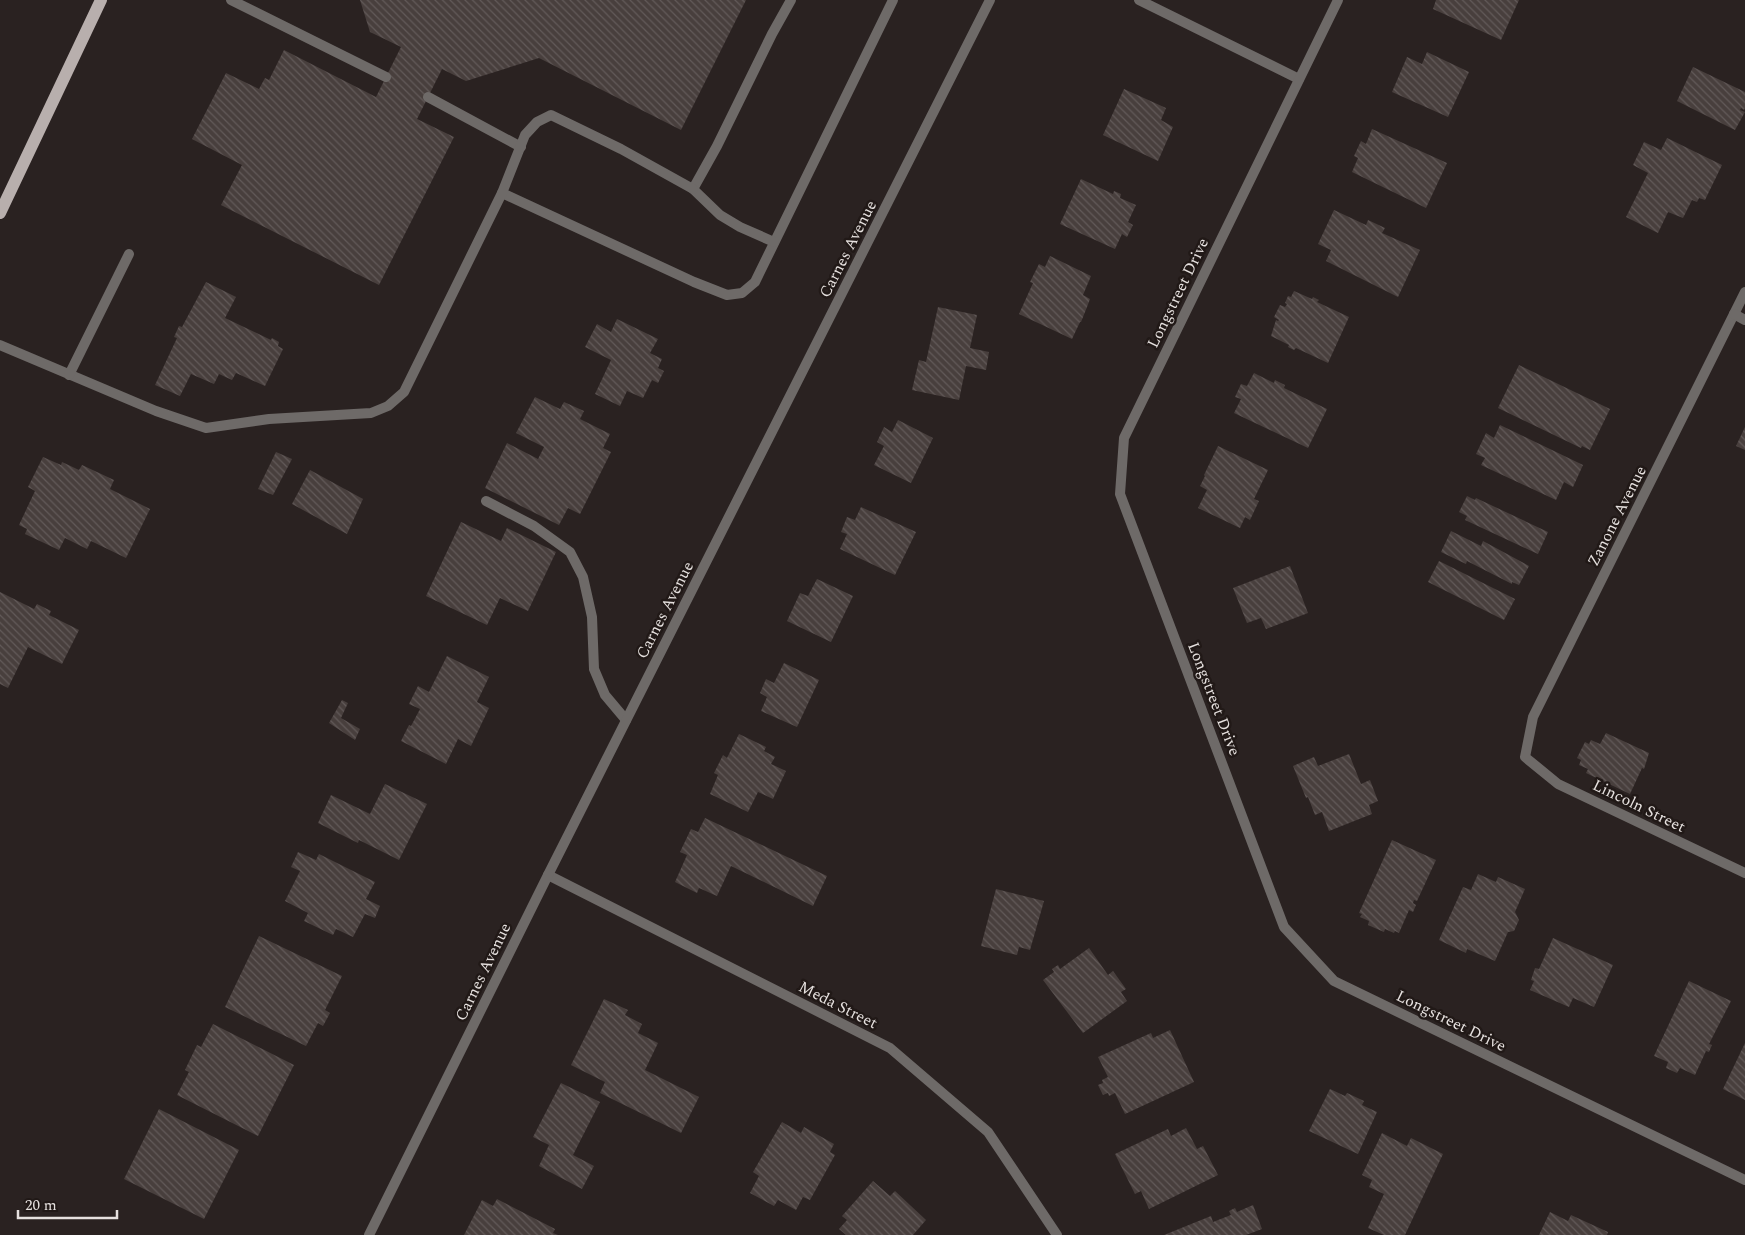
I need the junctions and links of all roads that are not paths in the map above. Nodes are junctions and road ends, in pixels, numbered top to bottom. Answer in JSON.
{"nodes":[{"id":1,"x":101,"y":0,"type":"edge"},
{"id":2,"x":231,"y":0,"type":"edge"},
{"id":3,"x":791,"y":0,"type":"edge"},
{"id":4,"x":893,"y":0,"type":"edge"},
{"id":5,"x":990,"y":0,"type":"edge"},
{"id":6,"x":1139,"y":0,"type":"edge"},
{"id":7,"x":1338,"y":0,"type":"edge"},
{"id":8,"x":386,"y":77,"type":"dead end"},
{"id":9,"x":1299,"y":80,"type":"junction"},
{"id":10,"x":428,"y":97,"type":"dead end"},
{"id":11,"x":521,"y":146,"type":"junction"},
{"id":12,"x":692,"y":190,"type":"junction"},
{"id":13,"x":502,"y":193,"type":"junction"},
{"id":14,"x":0,"y":213,"type":"edge"},
{"id":15,"x":774,"y":242,"type":"junction"},
{"id":16,"x":129,"y":254,"type":"dead end"},
{"id":17,"x":1745,"y":292,"type":"edge"},
{"id":18,"x":1734,"y":314,"type":"junction"},
{"id":19,"x":1745,"y":320,"type":"edge"},
{"id":20,"x":0,"y":345,"type":"edge"},
{"id":21,"x":69,"y":374,"type":"junction"},
{"id":22,"x":486,"y":501,"type":"dead end"},
{"id":23,"x":626,"y":720,"type":"junction"},
{"id":24,"x":1525,"y":757,"type":"joint"},
{"id":25,"x":1745,"y":873,"type":"edge"},
{"id":26,"x":548,"y":875,"type":"junction"},
{"id":27,"x":1745,"y":1180,"type":"edge"},
{"id":28,"x":369,"y":1235,"type":"edge"},
{"id":29,"x":1057,"y":1235,"type":"edge"}],
"edges":[{"from":1,"to":14,"type":"main road"},
{"from":2,"to":8,"type":"street"},
{"from":3,"to":12,"type":"street"},
{"from":4,"to":15,"type":"street"},
{"from":5,"to":23,"type":"street","name":"Carnes Avenue"},
{"from":6,"to":9,"type":"street"},
{"from":7,"to":9,"type":"street","name":"Longstreet Drive"},
{"from":9,"to":27,"type":"street","name":"Longstreet Drive"},
{"from":10,"to":11,"type":"street"},
{"from":11,"to":12,"type":"street"},
{"from":11,"to":13,"type":"street"},
{"from":12,"to":15,"type":"street"},
{"from":13,"to":15,"type":"street"},
{"from":13,"to":21,"type":"street"},
{"from":16,"to":21,"type":"street"},
{"from":17,"to":18,"type":"street","name":"Zanone Avenue"},
{"from":18,"to":19,"type":"street"},
{"from":18,"to":24,"type":"street","name":"Zanone Avenue"},
{"from":20,"to":21,"type":"street"},
{"from":22,"to":23,"type":"street"},
{"from":23,"to":26,"type":"street","name":"Carnes Avenue"},
{"from":24,"to":25,"type":"street","name":"Lincoln Street"},
{"from":26,"to":28,"type":"street","name":"Carnes Avenue"},
{"from":26,"to":29,"type":"street","name":"Meda Street"}]}
